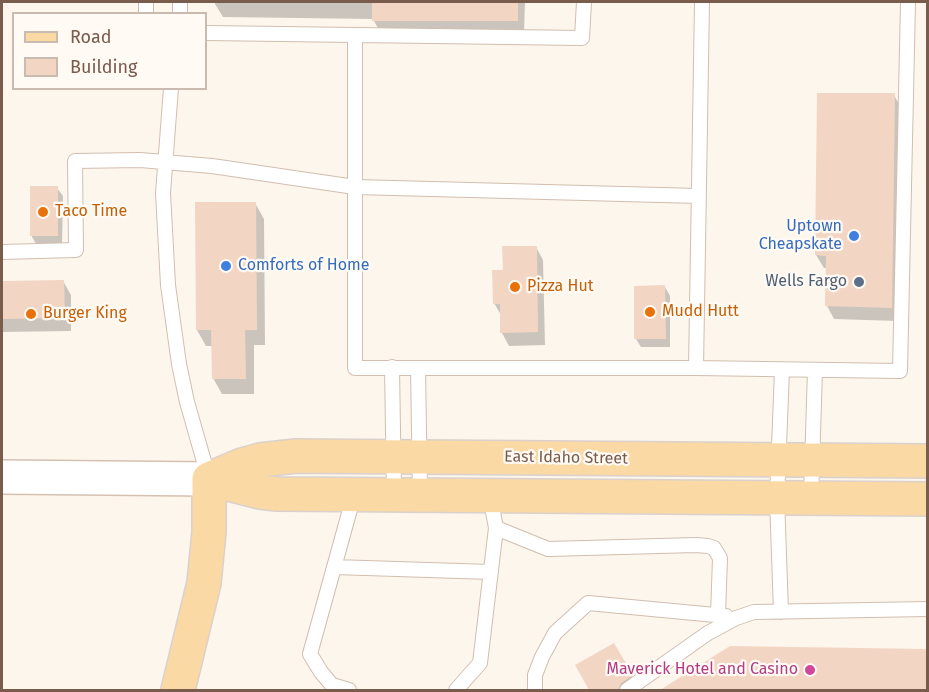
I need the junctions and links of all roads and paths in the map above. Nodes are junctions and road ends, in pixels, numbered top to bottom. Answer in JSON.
{"nodes":[{"id":1,"x":584,"y":2,"type":"edge"},
{"id":2,"x":702,"y":2,"type":"edge"},
{"id":3,"x":908,"y":2,"type":"edge"},
{"id":4,"x":207,"y":33,"type":"edge"},
{"id":5,"x":355,"y":35,"type":"junction"},
{"id":6,"x":171,"y":90,"type":"edge"},
{"id":7,"x":165,"y":162,"type":"junction"},
{"id":8,"x":355,"y":187,"type":"junction"},
{"id":9,"x":699,"y":196,"type":"junction"},
{"id":10,"x":2,"y":252,"type":"edge"},
{"id":11,"x":392,"y":368,"type":"junction"},
{"id":12,"x":418,"y":368,"type":"junction"},
{"id":13,"x":696,"y":368,"type":"junction"},
{"id":14,"x":782,"y":370,"type":"junction"},
{"id":15,"x":814,"y":370,"type":"junction"},
{"id":16,"x":406,"y":457,"type":"junction"},
{"id":17,"x":778,"y":460,"type":"junction"},
{"id":18,"x":812,"y":460,"type":"junction"},
{"id":19,"x":927,"y":461,"type":"edge"},
{"id":20,"x":2,"y":477,"type":"edge"},
{"id":21,"x":209,"y":479,"type":"junction"},
{"id":22,"x":354,"y":495,"type":"junction"},
{"id":23,"x":407,"y":495,"type":"junction"},
{"id":24,"x":490,"y":496,"type":"junction"},
{"id":25,"x":777,"y":498,"type":"junction"},
{"id":26,"x":811,"y":498,"type":"junction"},
{"id":27,"x":927,"y":499,"type":"edge"},
{"id":28,"x":496,"y":528,"type":"junction"},
{"id":29,"x":334,"y":567,"type":"junction"},
{"id":30,"x":491,"y":572,"type":"junction"},
{"id":31,"x":927,"y":609,"type":"edge"},
{"id":32,"x":781,"y":612,"type":"junction"},
{"id":33,"x":718,"y":615,"type":"junction"},
{"id":34,"x":737,"y":617,"type":"junction"},
{"id":35,"x":178,"y":690,"type":"edge"},
{"id":36,"x":349,"y":690,"type":"edge"},
{"id":37,"x":441,"y":690,"type":"edge"},
{"id":38,"x":456,"y":690,"type":"edge"},
{"id":39,"x":536,"y":690,"type":"edge"},
{"id":40,"x":627,"y":690,"type":"edge"}],
"edges":[{"from":1,"to":5,"type":"lane"},
{"from":2,"to":9,"type":"lane"},
{"from":3,"to":15,"type":"lane"},
{"from":4,"to":5,"type":"lane"},
{"from":5,"to":8,"type":"lane"},
{"from":6,"to":7,"type":"lane"},
{"from":7,"to":8,"type":"lane"},
{"from":7,"to":10,"type":"lane"},
{"from":7,"to":21,"type":"lane"},
{"from":8,"to":9,"type":"lane"},
{"from":8,"to":11,"type":"lane"},
{"from":9,"to":13,"type":"lane"},
{"from":11,"to":12,"type":"lane"},
{"from":11,"to":16,"type":"lane"},
{"from":12,"to":13,"type":"lane"},
{"from":12,"to":16,"type":"lane"},
{"from":13,"to":14,"type":"lane"},
{"from":14,"to":15,"type":"lane"},
{"from":14,"to":17,"type":"lane"},
{"from":15,"to":18,"type":"lane"},
{"from":16,"to":17,"type":"main road","name":"East Idaho Street"},
{"from":16,"to":21,"type":"main road","name":"East Idaho Street"},
{"from":16,"to":23,"type":"lane"},
{"from":16,"to":23,"type":"lane"},
{"from":17,"to":18,"type":"main road","name":"East Idaho Street"},
{"from":17,"to":25,"type":"lane"},
{"from":18,"to":19,"type":"main road","name":"East Idaho Street"},
{"from":18,"to":26,"type":"lane"},
{"from":20,"to":21,"type":"street","name":"East Idaho Street"},
{"from":21,"to":22,"type":"main road","name":"East Idaho Street"},
{"from":21,"to":35,"type":"main road"},
{"from":22,"to":23,"type":"main road","name":"East Idaho Street"},
{"from":22,"to":29,"type":"lane"},
{"from":23,"to":24,"type":"main road","name":"East Idaho Street"},
{"from":24,"to":25,"type":"main road","name":"East Idaho Street"},
{"from":24,"to":28,"type":"lane"},
{"from":25,"to":26,"type":"main road","name":"East Idaho Street"},
{"from":25,"to":32,"type":"lane"},
{"from":26,"to":27,"type":"main road","name":"East Idaho Street"},
{"from":28,"to":30,"type":"lane"},
{"from":28,"to":33,"type":"lane"},
{"from":29,"to":30,"type":"lane"},
{"from":29,"to":36,"type":"lane"},
{"from":30,"to":38,"type":"lane"},
{"from":31,"to":32,"type":"lane"},
{"from":32,"to":34,"type":"lane"},
{"from":33,"to":34,"type":"lane"},
{"from":33,"to":39,"type":"lane"},
{"from":34,"to":40,"type":"lane"},
{"from":37,"to":38,"type":"lane"}]}
